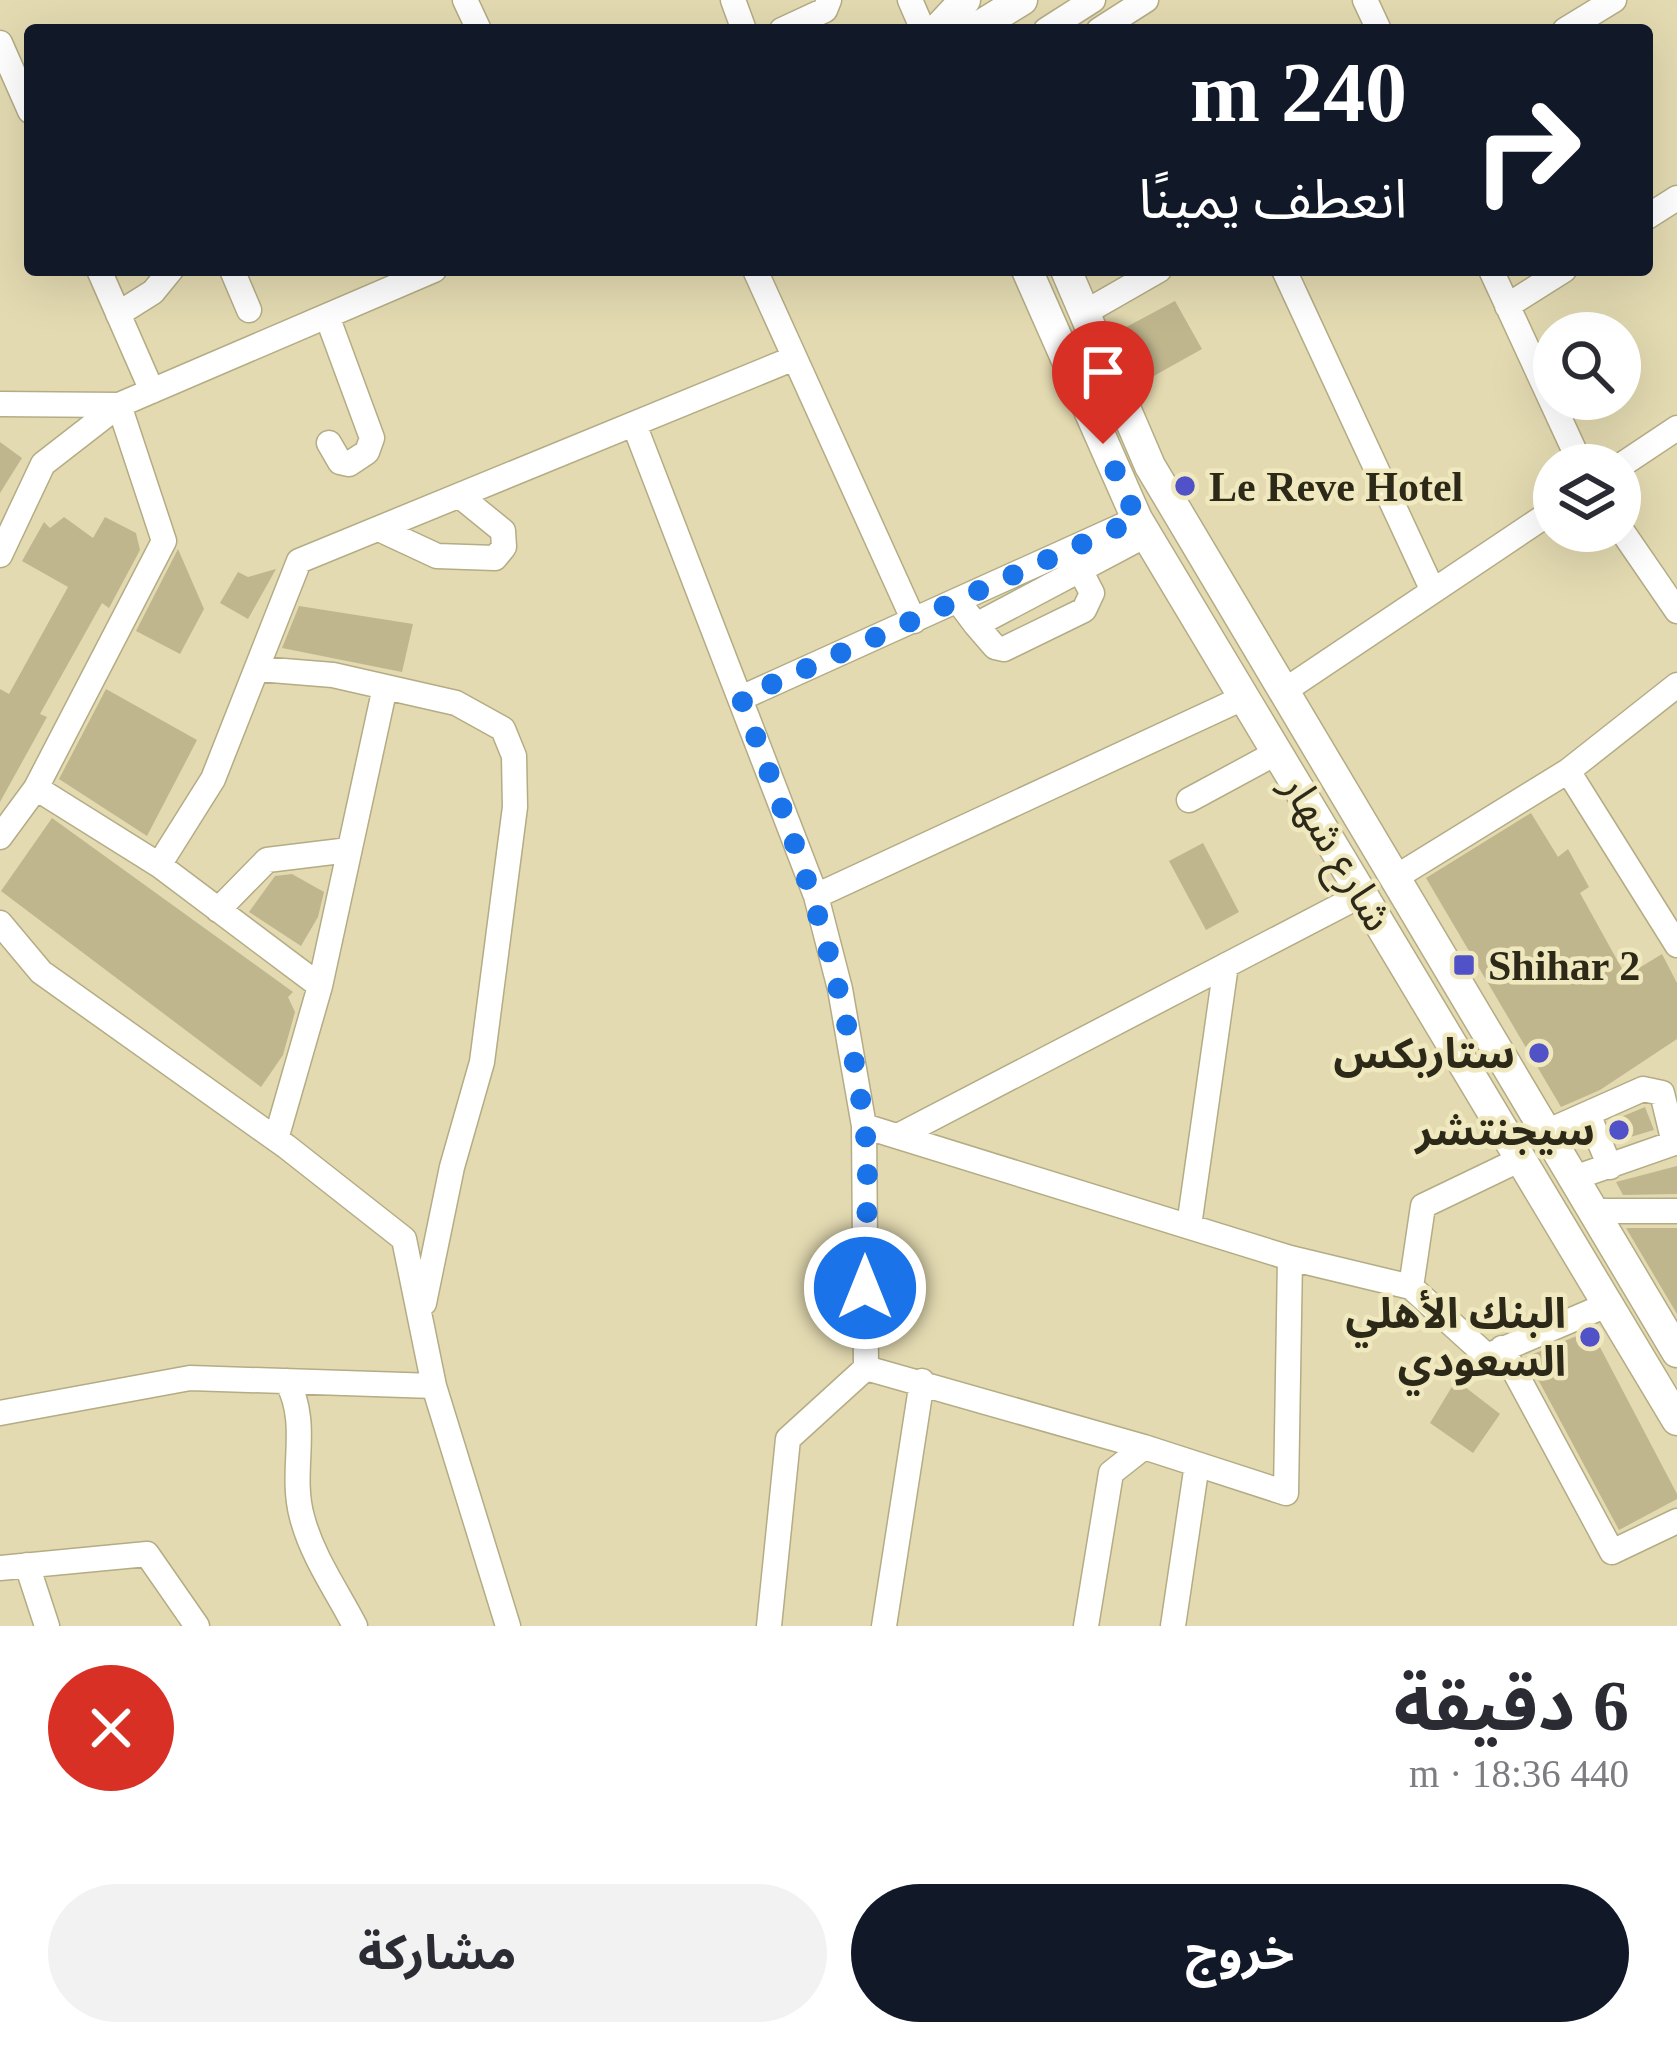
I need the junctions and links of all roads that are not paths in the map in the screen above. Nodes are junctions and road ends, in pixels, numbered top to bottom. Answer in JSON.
{"nodes":[{"id":1,"x":829,"y":0,"type":"edge"},
{"id":2,"x":910,"y":0,"type":"edge"},
{"id":3,"x":1093,"y":0,"type":"edge"},
{"id":4,"x":1146,"y":0,"type":"edge"},
{"id":5,"x":1614,"y":0,"type":"edge"},
{"id":6,"x":1016,"y":11,"type":"edge"},
{"id":7,"x":1576,"y":16,"type":"edge"},
{"id":8,"x":949,"y":19,"type":"edge"},
{"id":9,"x":795,"y":24,"type":"edge"},
{"id":10,"x":1055,"y":24,"type":"edge"},
{"id":11,"x":1109,"y":24,"type":"edge"},
{"id":12,"x":0,"y":43,"type":"edge"},
{"id":13,"x":24,"y":98,"type":"edge"},
{"id":14,"x":102,"y":276,"type":"edge"},
{"id":15,"x":166,"y":276,"type":"edge"},
{"id":16,"x":235,"y":276,"type":"edge"},
{"id":17,"x":420,"y":276,"type":"edge"},
{"id":18,"x":757,"y":276,"type":"edge"},
{"id":19,"x":1030,"y":276,"type":"edge"},
{"id":20,"x":1068,"y":276,"type":"edge"},
{"id":21,"x":1149,"y":276,"type":"edge"},
{"id":22,"x":1287,"y":276,"type":"edge"},
{"id":23,"x":1494,"y":276,"type":"edge"},
{"id":24,"x":1555,"y":276,"type":"edge"},
{"id":25,"x":1508,"y":306,"type":"junction"},
{"id":26,"x":249,"y":310,"type":"dead end"},
{"id":27,"x":118,"y":314,"type":"junction"},
{"id":28,"x":1084,"y":314,"type":"junction"},
{"id":29,"x":327,"y":316,"type":"junction"},
{"id":30,"x":792,"y":359,"type":"junction"},
{"id":31,"x":152,"y":391,"type":"junction"},
{"id":32,"x":0,"y":404,"type":"edge"},
{"id":33,"x":119,"y":405,"type":"junction"},
{"id":34,"x":634,"y":424,"type":"junction"},
{"id":35,"x":1677,"y":428,"type":"edge"},
{"id":36,"x":329,"y":443,"type":"dead end"},
{"id":37,"x":1571,"y":444,"type":"edge"},
{"id":38,"x":1641,"y":452,"type":"edge"},
{"id":39,"x":460,"y":496,"type":"junction"},
{"id":40,"x":1533,"y":524,"type":"edge"},
{"id":41,"x":1142,"y":527,"type":"junction"},
{"id":42,"x":379,"y":530,"type":"junction"},
{"id":43,"x":1636,"y":552,"type":"edge"},
{"id":44,"x":0,"y":555,"type":"edge"},
{"id":45,"x":1080,"y":569,"type":"junction"},
{"id":46,"x":1433,"y":591,"type":"junction"},
{"id":47,"x":958,"y":601,"type":"junction"},
{"id":48,"x":1677,"y":611,"type":"edge"},
{"id":49,"x":914,"y":621,"type":"junction"},
{"id":50,"x":976,"y":625,"type":"junction"},
{"id":51,"x":260,"y":669,"type":"junction"},
{"id":52,"x":1677,"y":685,"type":"edge"},
{"id":53,"x":385,"y":687,"type":"junction"},
{"id":54,"x":1284,"y":691,"type":"junction"},
{"id":55,"x":1245,"y":697,"type":"junction"},
{"id":56,"x":741,"y":698,"type":"junction"},
{"id":57,"x":1278,"y":752,"type":"junction"},
{"id":58,"x":1568,"y":771,"type":"junction"},
{"id":59,"x":36,"y":788,"type":"junction"},
{"id":60,"x":1190,"y":800,"type":"dead end"},
{"id":61,"x":0,"y":837,"type":"edge"},
{"id":62,"x":349,"y":850,"type":"junction"},
{"id":63,"x":159,"y":865,"type":"junction"},
{"id":64,"x":1393,"y":879,"type":"junction"},
{"id":65,"x":1363,"y":894,"type":"junction"},
{"id":66,"x":816,"y":896,"type":"junction"},
{"id":67,"x":218,"y":910,"type":"junction"},
{"id":68,"x":0,"y":923,"type":"edge"},
{"id":69,"x":1677,"y":944,"type":"edge"},
{"id":70,"x":1226,"y":965,"type":"junction"},
{"id":71,"x":320,"y":986,"type":"junction"},
{"id":72,"x":1588,"y":1114,"type":"junction"},
{"id":73,"x":864,"y":1126,"type":"junction"},
{"id":74,"x":1546,"y":1132,"type":"junction"},
{"id":75,"x":900,"y":1135,"type":"junction"},
{"id":76,"x":276,"y":1139,"type":"junction"},
{"id":77,"x":1523,"y":1159,"type":"junction"},
{"id":78,"x":1610,"y":1167,"type":"junction"},
{"id":79,"x":1574,"y":1178,"type":"junction"},
{"id":80,"x":1593,"y":1210,"type":"junction"},
{"id":81,"x":1677,"y":1211,"type":"edge"},
{"id":82,"x":1189,"y":1226,"type":"junction"},
{"id":83,"x":1290,"y":1258,"type":"junction"},
{"id":84,"x":1411,"y":1287,"type":"junction"},
{"id":85,"x":1609,"y":1304,"type":"junction"},
{"id":86,"x":422,"y":1311,"type":"junction"},
{"id":87,"x":1502,"y":1348,"type":"junction"},
{"id":88,"x":1677,"y":1352,"type":"edge"},
{"id":89,"x":866,"y":1368,"type":"junction"},
{"id":90,"x":287,"y":1381,"type":"junction"},
{"id":91,"x":922,"y":1381,"type":"junction"},
{"id":92,"x":434,"y":1386,"type":"junction"},
{"id":93,"x":0,"y":1413,"type":"edge"},
{"id":94,"x":1677,"y":1420,"type":"edge"},
{"id":95,"x":1144,"y":1447,"type":"junction"},
{"id":96,"x":1197,"y":1464,"type":"junction"},
{"id":97,"x":1677,"y":1521,"type":"edge"},
{"id":98,"x":27,"y":1565,"type":"junction"},
{"id":99,"x":0,"y":1568,"type":"edge"},
{"id":100,"x":47,"y":1626,"type":"edge"},
{"id":101,"x":197,"y":1626,"type":"edge"},
{"id":102,"x":355,"y":1626,"type":"edge"},
{"id":103,"x":508,"y":1626,"type":"edge"},
{"id":104,"x":769,"y":1626,"type":"edge"},
{"id":105,"x":884,"y":1626,"type":"edge"},
{"id":106,"x":1086,"y":1626,"type":"edge"},
{"id":107,"x":1173,"y":1626,"type":"edge"}],
"edges":[{"from":1,"to":9,"type":"street"},
{"from":2,"to":8,"type":"street"},
{"from":3,"to":10,"type":"street"},
{"from":4,"to":11,"type":"street"},
{"from":5,"to":7,"type":"street"},
{"from":6,"to":8,"type":"main road"},
{"from":12,"to":13,"type":"street"},
{"from":14,"to":27,"type":"street"},
{"from":15,"to":27,"type":"street"},
{"from":16,"to":26,"type":"street"},
{"from":17,"to":29,"type":"street"},
{"from":18,"to":30,"type":"street"},
{"from":19,"to":41,"type":"main road","name":"شارع شهار"},
{"from":20,"to":28,"type":"main road","name":"شارع شهار"},
{"from":21,"to":28,"type":"street"},
{"from":22,"to":46,"type":"street"},
{"from":23,"to":25,"type":"street"},
{"from":24,"to":25,"type":"street"},
{"from":25,"to":37,"type":"street"},
{"from":27,"to":31,"type":"street"},
{"from":28,"to":54,"type":"main road","name":"شارع شهار"},
{"from":29,"to":31,"type":"street"},
{"from":29,"to":36,"type":"street"},
{"from":30,"to":34,"type":"street"},
{"from":30,"to":49,"type":"street"},
{"from":31,"to":33,"type":"street"},
{"from":32,"to":33,"type":"street"},
{"from":33,"to":44,"type":"street"},
{"from":33,"to":59,"type":"street"},
{"from":34,"to":39,"type":"street"},
{"from":34,"to":56,"type":"street"},
{"from":35,"to":38,"type":"street"},
{"from":39,"to":42,"type":"street"},
{"from":39,"to":42,"type":"street"},
{"from":40,"to":46,"type":"street"},
{"from":41,"to":45,"type":"street"},
{"from":41,"to":47,"type":"street"},
{"from":41,"to":55,"type":"main road","name":"شارع شهار"},
{"from":42,"to":51,"type":"street"},
{"from":43,"to":48,"type":"street"},
{"from":45,"to":50,"type":"street"},
{"from":45,"to":50,"type":"street"},
{"from":46,"to":54,"type":"street"},
{"from":47,"to":49,"type":"street"},
{"from":47,"to":50,"type":"street"},
{"from":49,"to":56,"type":"street"},
{"from":51,"to":53,"type":"street"},
{"from":51,"to":63,"type":"street"},
{"from":52,"to":58,"type":"street"},
{"from":53,"to":62,"type":"street"},
{"from":53,"to":86,"type":"street"},
{"from":54,"to":64,"type":"main road","name":"شارع شهار"},
{"from":55,"to":57,"type":"main road","name":"شارع شهار"},
{"from":55,"to":66,"type":"street"},
{"from":56,"to":66,"type":"street"},
{"from":57,"to":60,"type":"street"},
{"from":57,"to":65,"type":"main road","name":"شارع شهار"},
{"from":58,"to":64,"type":"street"},
{"from":58,"to":69,"type":"street"},
{"from":59,"to":61,"type":"street"},
{"from":59,"to":63,"type":"street"},
{"from":62,"to":67,"type":"street"},
{"from":62,"to":71,"type":"street"},
{"from":63,"to":67,"type":"street"},
{"from":64,"to":74,"type":"main road","name":"شارع شهار"},
{"from":65,"to":70,"type":"street"},
{"from":65,"to":77,"type":"main road","name":"شارع شهار"},
{"from":66,"to":73,"type":"street"},
{"from":67,"to":71,"type":"street"},
{"from":68,"to":76,"type":"street"},
{"from":70,"to":75,"type":"street"},
{"from":70,"to":82,"type":"street"},
{"from":71,"to":76,"type":"street"},
{"from":72,"to":74,"type":"street"},
{"from":72,"to":78,"type":"street"},
{"from":72,"to":78,"type":"street"},
{"from":73,"to":75,"type":"street"},
{"from":73,"to":89,"type":"street"},
{"from":74,"to":79,"type":"main road","name":"شارع شهار"},
{"from":75,"to":82,"type":"street"},
{"from":76,"to":86,"type":"street"},
{"from":77,"to":84,"type":"street"},
{"from":77,"to":85,"type":"main road","name":"شارع شهار"},
{"from":78,"to":79,"type":"street"},
{"from":79,"to":80,"type":"main road","name":"شارع شهار"},
{"from":80,"to":81,"type":"street"},
{"from":80,"to":88,"type":"main road","name":"شارع شهار"},
{"from":82,"to":83,"type":"street"},
{"from":83,"to":84,"type":"street"},
{"from":83,"to":96,"type":"street"},
{"from":84,"to":87,"type":"street"},
{"from":85,"to":87,"type":"street"},
{"from":85,"to":94,"type":"main road","name":"شارع شهار"},
{"from":86,"to":92,"type":"street"},
{"from":87,"to":97,"type":"street"},
{"from":89,"to":91,"type":"street"},
{"from":89,"to":104,"type":"street"},
{"from":90,"to":92,"type":"street"},
{"from":90,"to":93,"type":"street"},
{"from":90,"to":102,"type":"street"},
{"from":91,"to":95,"type":"street"},
{"from":91,"to":105,"type":"street"},
{"from":92,"to":103,"type":"street"},
{"from":95,"to":96,"type":"street"},
{"from":95,"to":106,"type":"street"},
{"from":96,"to":107,"type":"street"},
{"from":98,"to":99,"type":"street"},
{"from":98,"to":100,"type":"street"},
{"from":98,"to":101,"type":"street"}]}
